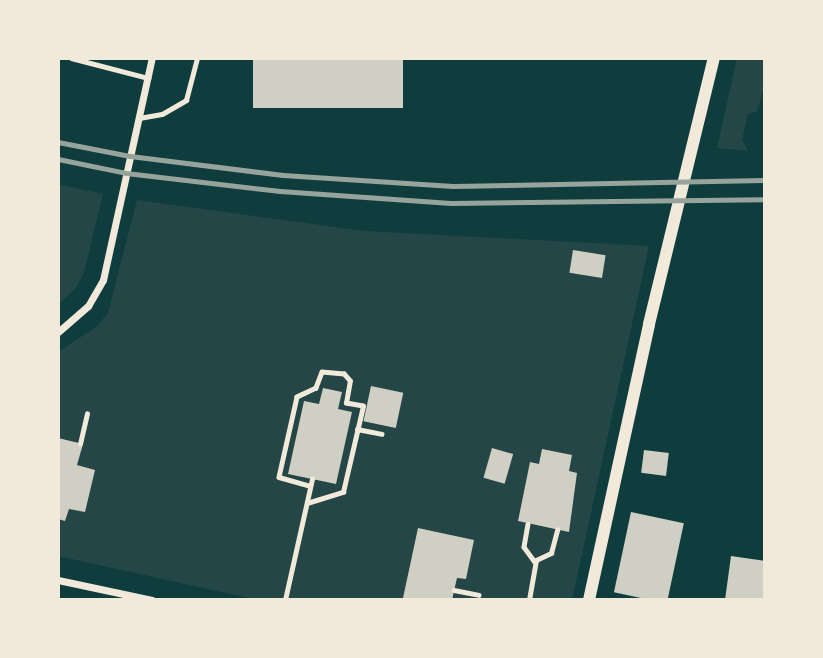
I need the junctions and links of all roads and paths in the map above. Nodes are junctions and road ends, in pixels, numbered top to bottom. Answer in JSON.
{"nodes":[{"id":1,"x":71,"y":58,"type":"edge"},
{"id":2,"x":152,"y":58,"type":"edge"},
{"id":3,"x":197,"y":58,"type":"edge"},
{"id":4,"x":714,"y":58,"type":"edge"},
{"id":5,"x":148,"y":78,"type":"junction"},
{"id":6,"x":139,"y":118,"type":"junction"},
{"id":7,"x":58,"y":332,"type":"edge"},
{"id":8,"x":87,"y":414,"type":"dead end"},
{"id":9,"x":358,"y":429,"type":"junction"},
{"id":10,"x":382,"y":434,"type":"dead end"},
{"id":11,"x":80,"y":444,"type":"dead end"},
{"id":12,"x":312,"y":479,"type":"dead end"},
{"id":13,"x":310,"y":486,"type":"junction"},
{"id":14,"x":307,"y":503,"type":"junction"},
{"id":15,"x":528,"y":524,"type":"dead end"},
{"id":16,"x":558,"y":530,"type":"dead end"},
{"id":17,"x":536,"y":561,"type":"junction"},
{"id":18,"x":58,"y":580,"type":"edge"},
{"id":19,"x":454,"y":590,"type":"dead end"},
{"id":20,"x":479,"y":595,"type":"dead end"},
{"id":21,"x":152,"y":600,"type":"edge"},
{"id":22,"x":285,"y":600,"type":"edge"},
{"id":23,"x":529,"y":600,"type":"edge"},
{"id":24,"x":589,"y":600,"type":"edge"}],
"edges":[{"from":1,"to":5,"type":"lane"},
{"from":2,"to":5,"type":"street"},
{"from":3,"to":6,"type":"lane"},
{"from":4,"to":24,"type":"street"},
{"from":5,"to":6,"type":"street"},
{"from":6,"to":7,"type":"street"},
{"from":8,"to":11,"type":"path"},
{"from":9,"to":10,"type":"path"},
{"from":9,"to":13,"type":"path"},
{"from":9,"to":14,"type":"path"},
{"from":12,"to":13,"type":"path"},
{"from":13,"to":14,"type":"path"},
{"from":14,"to":22,"type":"path"},
{"from":15,"to":17,"type":"path"},
{"from":16,"to":17,"type":"path"},
{"from":17,"to":23,"type":"path"},
{"from":18,"to":21,"type":"street"},
{"from":19,"to":20,"type":"path"}]}
